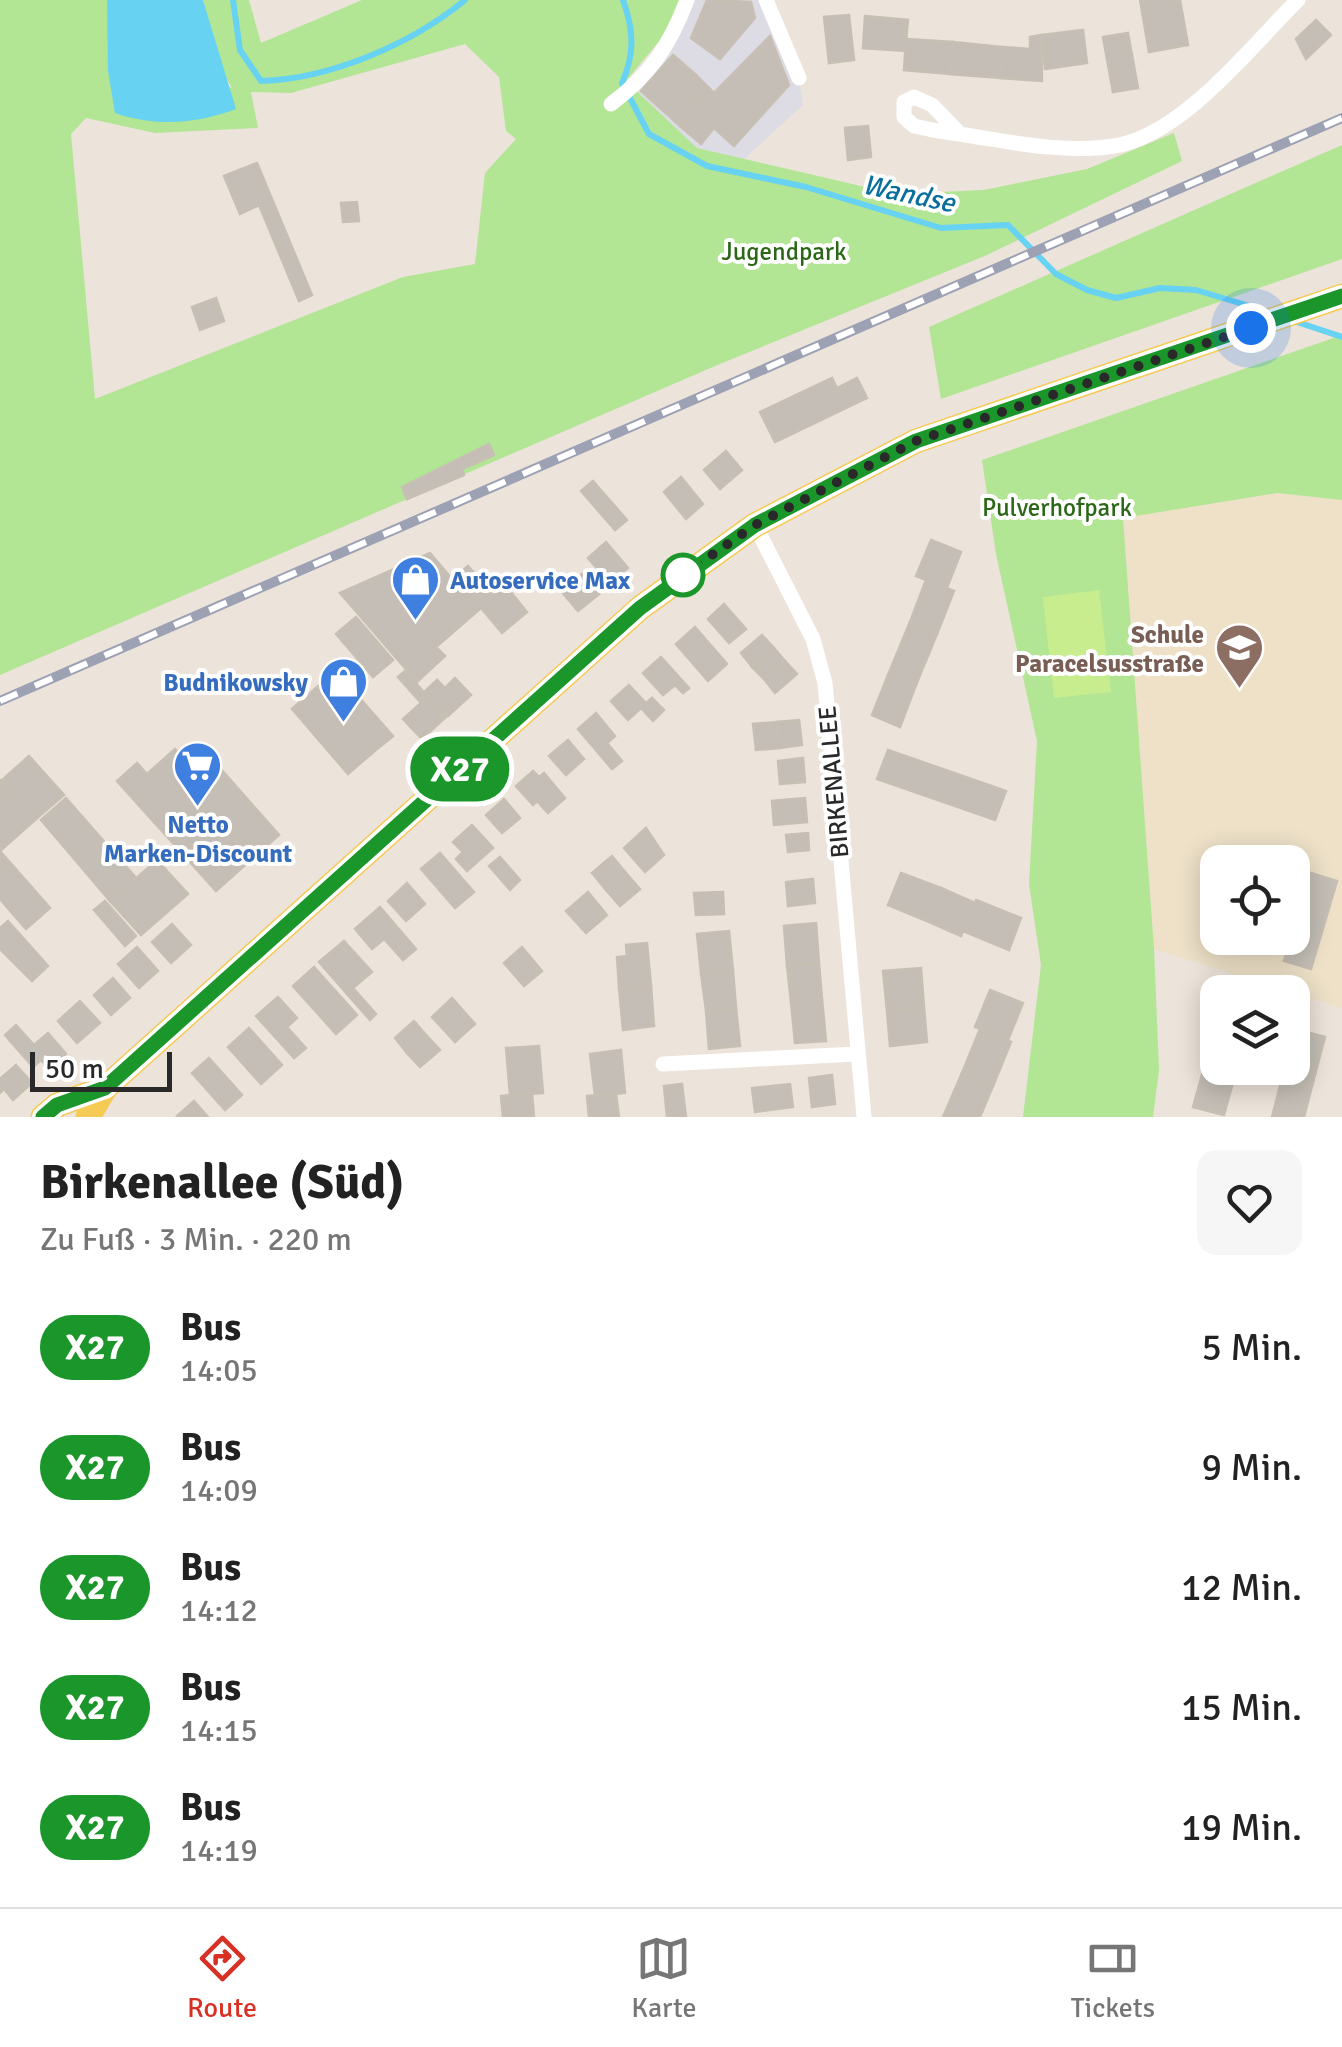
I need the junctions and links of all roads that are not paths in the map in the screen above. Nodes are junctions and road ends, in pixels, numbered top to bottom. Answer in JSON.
{"nodes":[{"id":1,"x":687,"y":0,"type":"edge"},
{"id":2,"x":766,"y":0,"type":"edge"},
{"id":3,"x":1298,"y":0,"type":"edge"},
{"id":4,"x":799,"y":78,"type":"dead end"},
{"id":5,"x":611,"y":104,"type":"dead end"},
{"id":6,"x":960,"y":134,"type":"dead end"},
{"id":7,"x":1337,"y":298,"type":"edge"},
{"id":8,"x":755,"y":525,"type":"junction"},
{"id":9,"x":856,"y":1054,"type":"junction"},
{"id":10,"x":663,"y":1064,"type":"dead end"},
{"id":11,"x":105,"y":1088,"type":"junction"},
{"id":12,"x":43,"y":1117,"type":"edge"},
{"id":13,"x":88,"y":1117,"type":"edge"},
{"id":14,"x":864,"y":1117,"type":"edge"}],
"edges":[{"from":1,"to":5,"type":"street"},
{"from":2,"to":4,"type":"street"},
{"from":3,"to":6,"type":"street"},
{"from":7,"to":8,"type":"main road"},
{"from":8,"to":9,"type":"street","name":"BIRKENALLEE"},
{"from":8,"to":11,"type":"main road"},
{"from":9,"to":10,"type":"street"},
{"from":9,"to":14,"type":"street","name":"BIRKENALLEE"},
{"from":11,"to":12,"type":"main road"},
{"from":11,"to":13,"type":"main road"}]}
